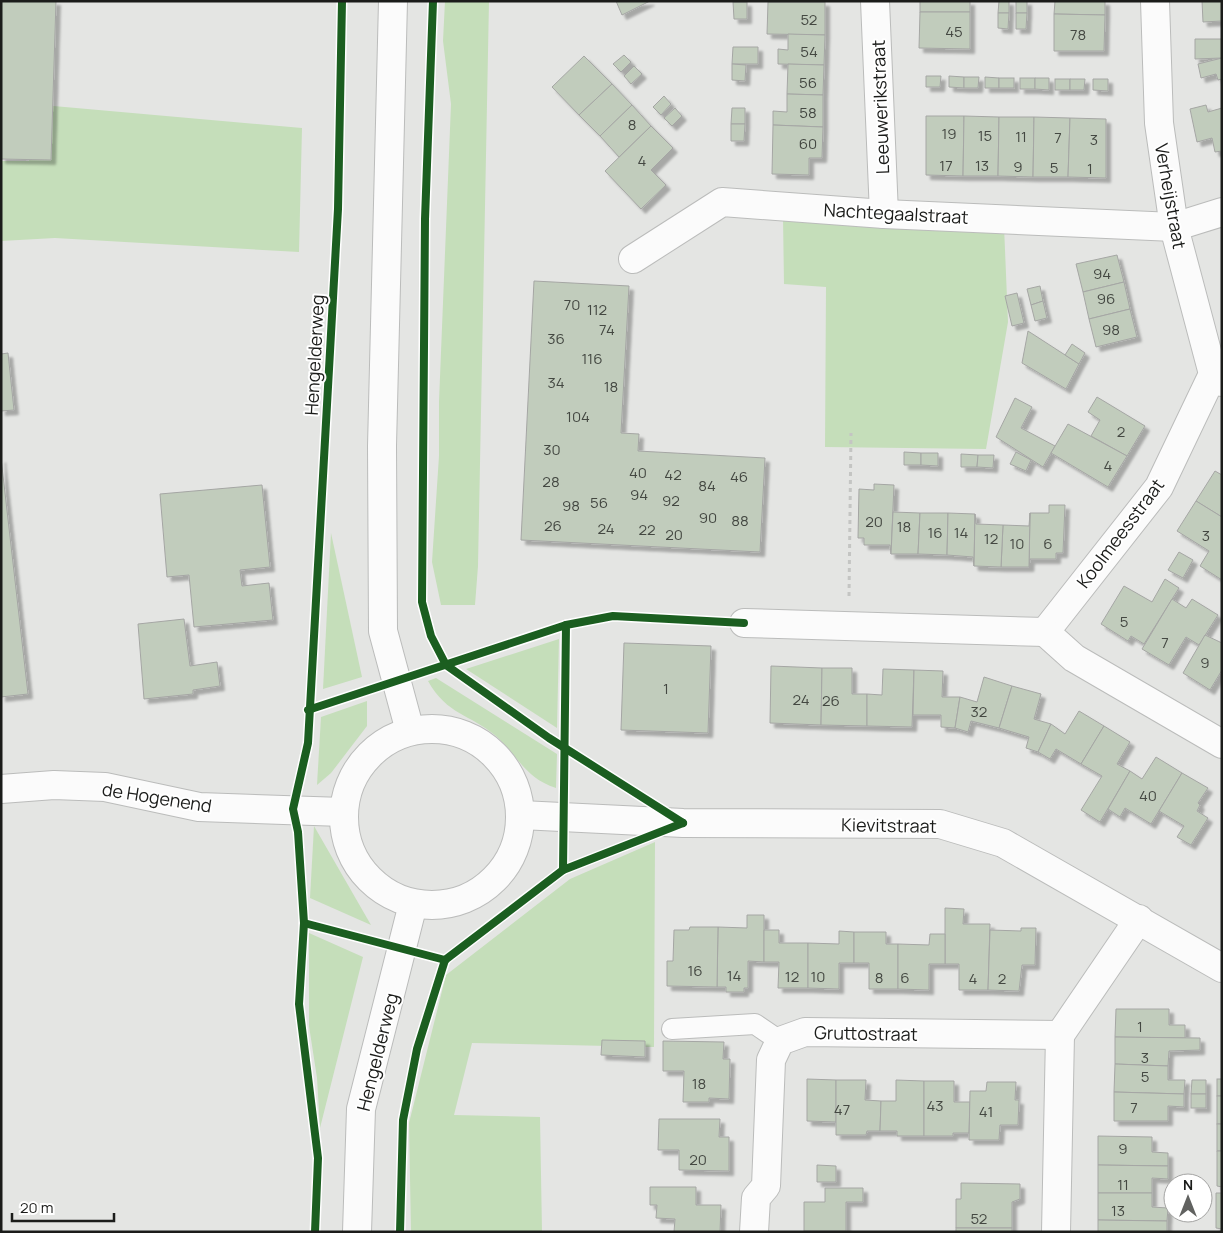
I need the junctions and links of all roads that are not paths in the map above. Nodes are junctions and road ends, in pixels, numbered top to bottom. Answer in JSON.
{"nodes":[{"id":1,"x":393,"y":1,"type":"edge"},
{"id":2,"x":875,"y":1,"type":"edge"},
{"id":3,"x":1155,"y":1,"type":"edge"},
{"id":4,"x":1222,"y":212,"type":"edge"},
{"id":5,"x":884,"y":214,"type":"junction"},
{"id":6,"x":1174,"y":227,"type":"junction"},
{"id":7,"x":633,"y":259,"type":"dead end"},
{"id":8,"x":1217,"y":378,"type":"edge"},
{"id":9,"x":744,"y":623,"type":"dead end"},
{"id":10,"x":1044,"y":632,"type":"junction"},
{"id":11,"x":410,"y":731,"type":"junction"},
{"id":12,"x":1222,"y":744,"type":"edge"},
{"id":13,"x":1,"y":789,"type":"edge"},
{"id":14,"x":343,"y":812,"type":"junction"},
{"id":15,"x":521,"y":815,"type":"junction"},
{"id":16,"x":413,"y":904,"type":"junction"},
{"id":17,"x":1139,"y":919,"type":"junction"},
{"id":18,"x":1222,"y":968,"type":"edge"},
{"id":19,"x":672,"y":1029,"type":"dead end"},
{"id":20,"x":1060,"y":1035,"type":"junction"},
{"id":21,"x":780,"y":1041,"type":"junction"},
{"id":22,"x":357,"y":1232,"type":"edge"},
{"id":23,"x":754,"y":1232,"type":"edge"},
{"id":24,"x":1056,"y":1232,"type":"edge"}],
"edges":[{"from":1,"to":11,"type":"street"},
{"from":2,"to":5,"type":"street","name":"Leeuwerikstraat"},
{"from":3,"to":6,"type":"street","name":"Verheijstraat"},
{"from":4,"to":6,"type":"street","name":"Nachtegaalstraat"},
{"from":5,"to":6,"type":"street","name":"Nachtegaalstraat"},
{"from":5,"to":7,"type":"street","name":"Nachtegaalstraat"},
{"from":6,"to":8,"type":"street","name":"Verheijstraat"},
{"from":8,"to":10,"type":"street","name":"Koolmeesstraat"},
{"from":9,"to":10,"type":"street"},
{"from":10,"to":12,"type":"street"},
{"from":11,"to":14,"type":"street"},
{"from":11,"to":15,"type":"street"},
{"from":13,"to":14,"type":"street","name":"de Hogenend"},
{"from":14,"to":16,"type":"street"},
{"from":15,"to":16,"type":"street"},
{"from":15,"to":17,"type":"street","name":"Kievitstraat"},
{"from":16,"to":22,"type":"street","name":"Hengelderweg"},
{"from":17,"to":18,"type":"street","name":"Kievitstraat"},
{"from":17,"to":20,"type":"street"},
{"from":19,"to":21,"type":"lane"},
{"from":20,"to":21,"type":"street","name":"Gruttostraat"},
{"from":20,"to":24,"type":"street"},
{"from":21,"to":23,"type":"street"}]}
